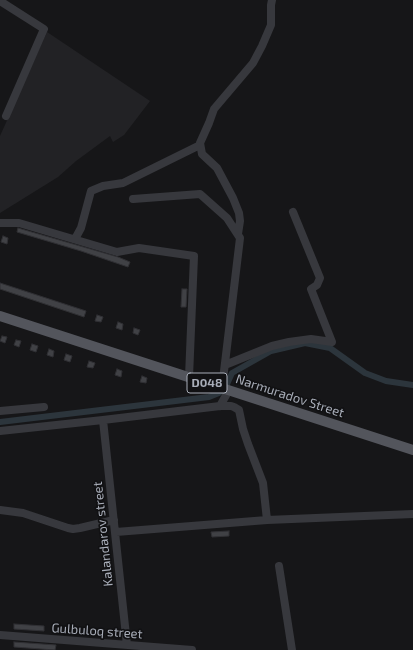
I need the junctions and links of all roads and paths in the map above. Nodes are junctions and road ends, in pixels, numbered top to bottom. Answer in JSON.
{"nodes":[{"id":1,"x":272,"y":0,"type":"edge"},
{"id":2,"x":0,"y":1,"type":"edge"},
{"id":3,"x":6,"y":116,"type":"dead end"},
{"id":4,"x":200,"y":145,"type":"junction"},
{"id":5,"x":133,"y":199,"type":"dead end"},
{"id":6,"x":293,"y":212,"type":"dead end"},
{"id":7,"x":0,"y":223,"type":"edge"},
{"id":8,"x":238,"y":234,"type":"junction"},
{"id":9,"x":75,"y":239,"type":"junction"},
{"id":10,"x":0,"y":316,"type":"edge"},
{"id":11,"x":225,"y":366,"type":"junction"},
{"id":12,"x":189,"y":377,"type":"junction"},
{"id":13,"x":226,"y":389,"type":"junction"},
{"id":14,"x":220,"y":406,"type":"junction"},
{"id":15,"x":44,"y":407,"type":"dead end"},
{"id":16,"x":0,"y":411,"type":"edge"},
{"id":17,"x":104,"y":420,"type":"junction"},
{"id":18,"x":0,"y":431,"type":"edge"},
{"id":19,"x":413,"y":450,"type":"edge"},
{"id":20,"x":0,"y":510,"type":"edge"},
{"id":21,"x":413,"y":514,"type":"edge"},
{"id":22,"x":114,"y":520,"type":"junction"},
{"id":23,"x":268,"y":520,"type":"junction"},
{"id":24,"x":116,"y":532,"type":"junction"},
{"id":25,"x":279,"y":566,"type":"dead end"},
{"id":26,"x":0,"y":635,"type":"edge"},
{"id":27,"x":127,"y":646,"type":"junction"},
{"id":28,"x":192,"y":650,"type":"edge"},
{"id":29,"x":292,"y":650,"type":"edge"}],
"edges":[{"from":1,"to":4,"type":"street"},
{"from":2,"to":3,"type":"street"},
{"from":4,"to":8,"type":"street"},
{"from":4,"to":9,"type":"street"},
{"from":5,"to":8,"type":"street"},
{"from":6,"to":11,"type":"street"},
{"from":7,"to":9,"type":"street"},
{"from":8,"to":11,"type":"street"},
{"from":9,"to":12,"type":"street"},
{"from":10,"to":12,"type":"main road","name":"Narmuradov Street","number":"D048"},
{"from":11,"to":13,"type":"street"},
{"from":12,"to":13,"type":"main road","name":"Narmuradov Street","number":"D048"},
{"from":13,"to":14,"type":"street"},
{"from":13,"to":19,"type":"main road","name":"Narmuradov Street","number":"D048"},
{"from":14,"to":17,"type":"street"},
{"from":14,"to":23,"type":"street"},
{"from":15,"to":16,"type":"street"},
{"from":17,"to":18,"type":"street"},
{"from":17,"to":22,"type":"street","name":"Kalandarov street"},
{"from":20,"to":22,"type":"street"},
{"from":21,"to":23,"type":"street"},
{"from":22,"to":24,"type":"street","name":"Kalandarov street"},
{"from":23,"to":24,"type":"street"},
{"from":24,"to":27,"type":"street","name":"Kalandarov street"},
{"from":25,"to":29,"type":"street"},
{"from":26,"to":27,"type":"street","name":"Gulbuloq street"},
{"from":27,"to":28,"type":"street","name":"Gulbuloq street"}]}
